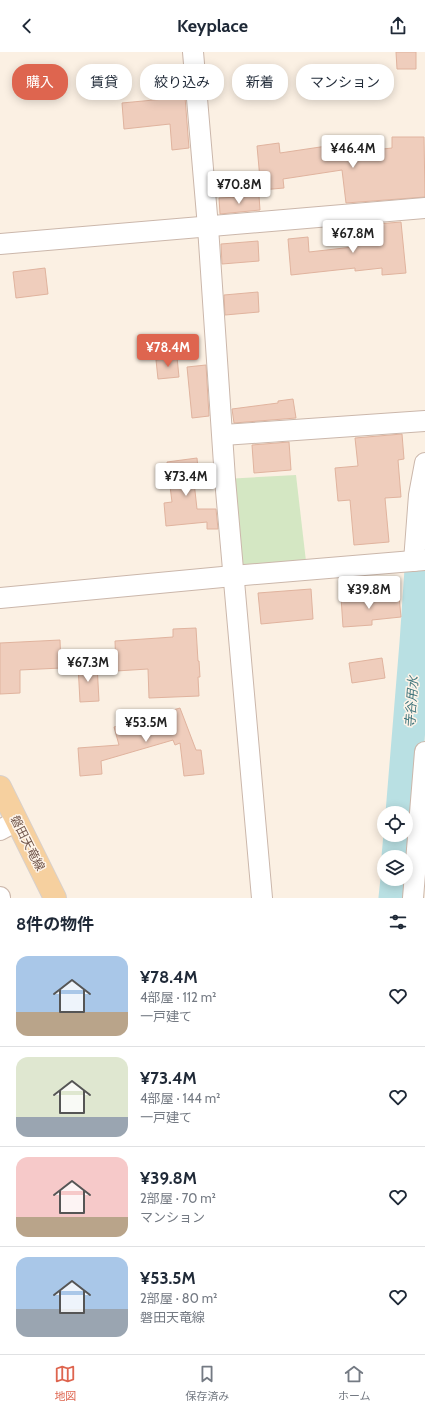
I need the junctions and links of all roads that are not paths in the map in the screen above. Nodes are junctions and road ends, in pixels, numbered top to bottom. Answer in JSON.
{"nodes":[{"id":1,"x":193,"y":52,"type":"edge"},
{"id":2,"x":425,"y":208,"type":"edge"},
{"id":3,"x":208,"y":227,"type":"junction"},
{"id":4,"x":0,"y":244,"type":"edge"},
{"id":5,"x":425,"y":421,"type":"edge"},
{"id":6,"x":223,"y":435,"type":"junction"},
{"id":7,"x":425,"y":463,"type":"edge"},
{"id":8,"x":419,"y":561,"type":"edge"},
{"id":9,"x":233,"y":576,"type":"junction"},
{"id":10,"x":0,"y":598,"type":"edge"},
{"id":11,"x":425,"y":752,"type":"edge"},
{"id":12,"x":0,"y":787,"type":"edge"},
{"id":13,"x":8,"y":826,"type":"edge"},
{"id":14,"x":55,"y":898,"type":"edge"},
{"id":15,"x":262,"y":898,"type":"edge"},
{"id":16,"x":412,"y":898,"type":"edge"}],
"edges":[{"from":1,"to":3,"type":"street"},
{"from":2,"to":3,"type":"street"},
{"from":3,"to":4,"type":"street"},
{"from":3,"to":6,"type":"street"},
{"from":5,"to":6,"type":"street"},
{"from":6,"to":9,"type":"street"},
{"from":7,"to":8,"type":"street"},
{"from":8,"to":9,"type":"street"},
{"from":9,"to":10,"type":"street"},
{"from":9,"to":15,"type":"street"},
{"from":11,"to":16,"type":"street"},
{"from":12,"to":13,"type":"main road","name":"磐田天竜線"},
{"from":13,"to":14,"type":"main road","name":"磐田天竜線"}]}
